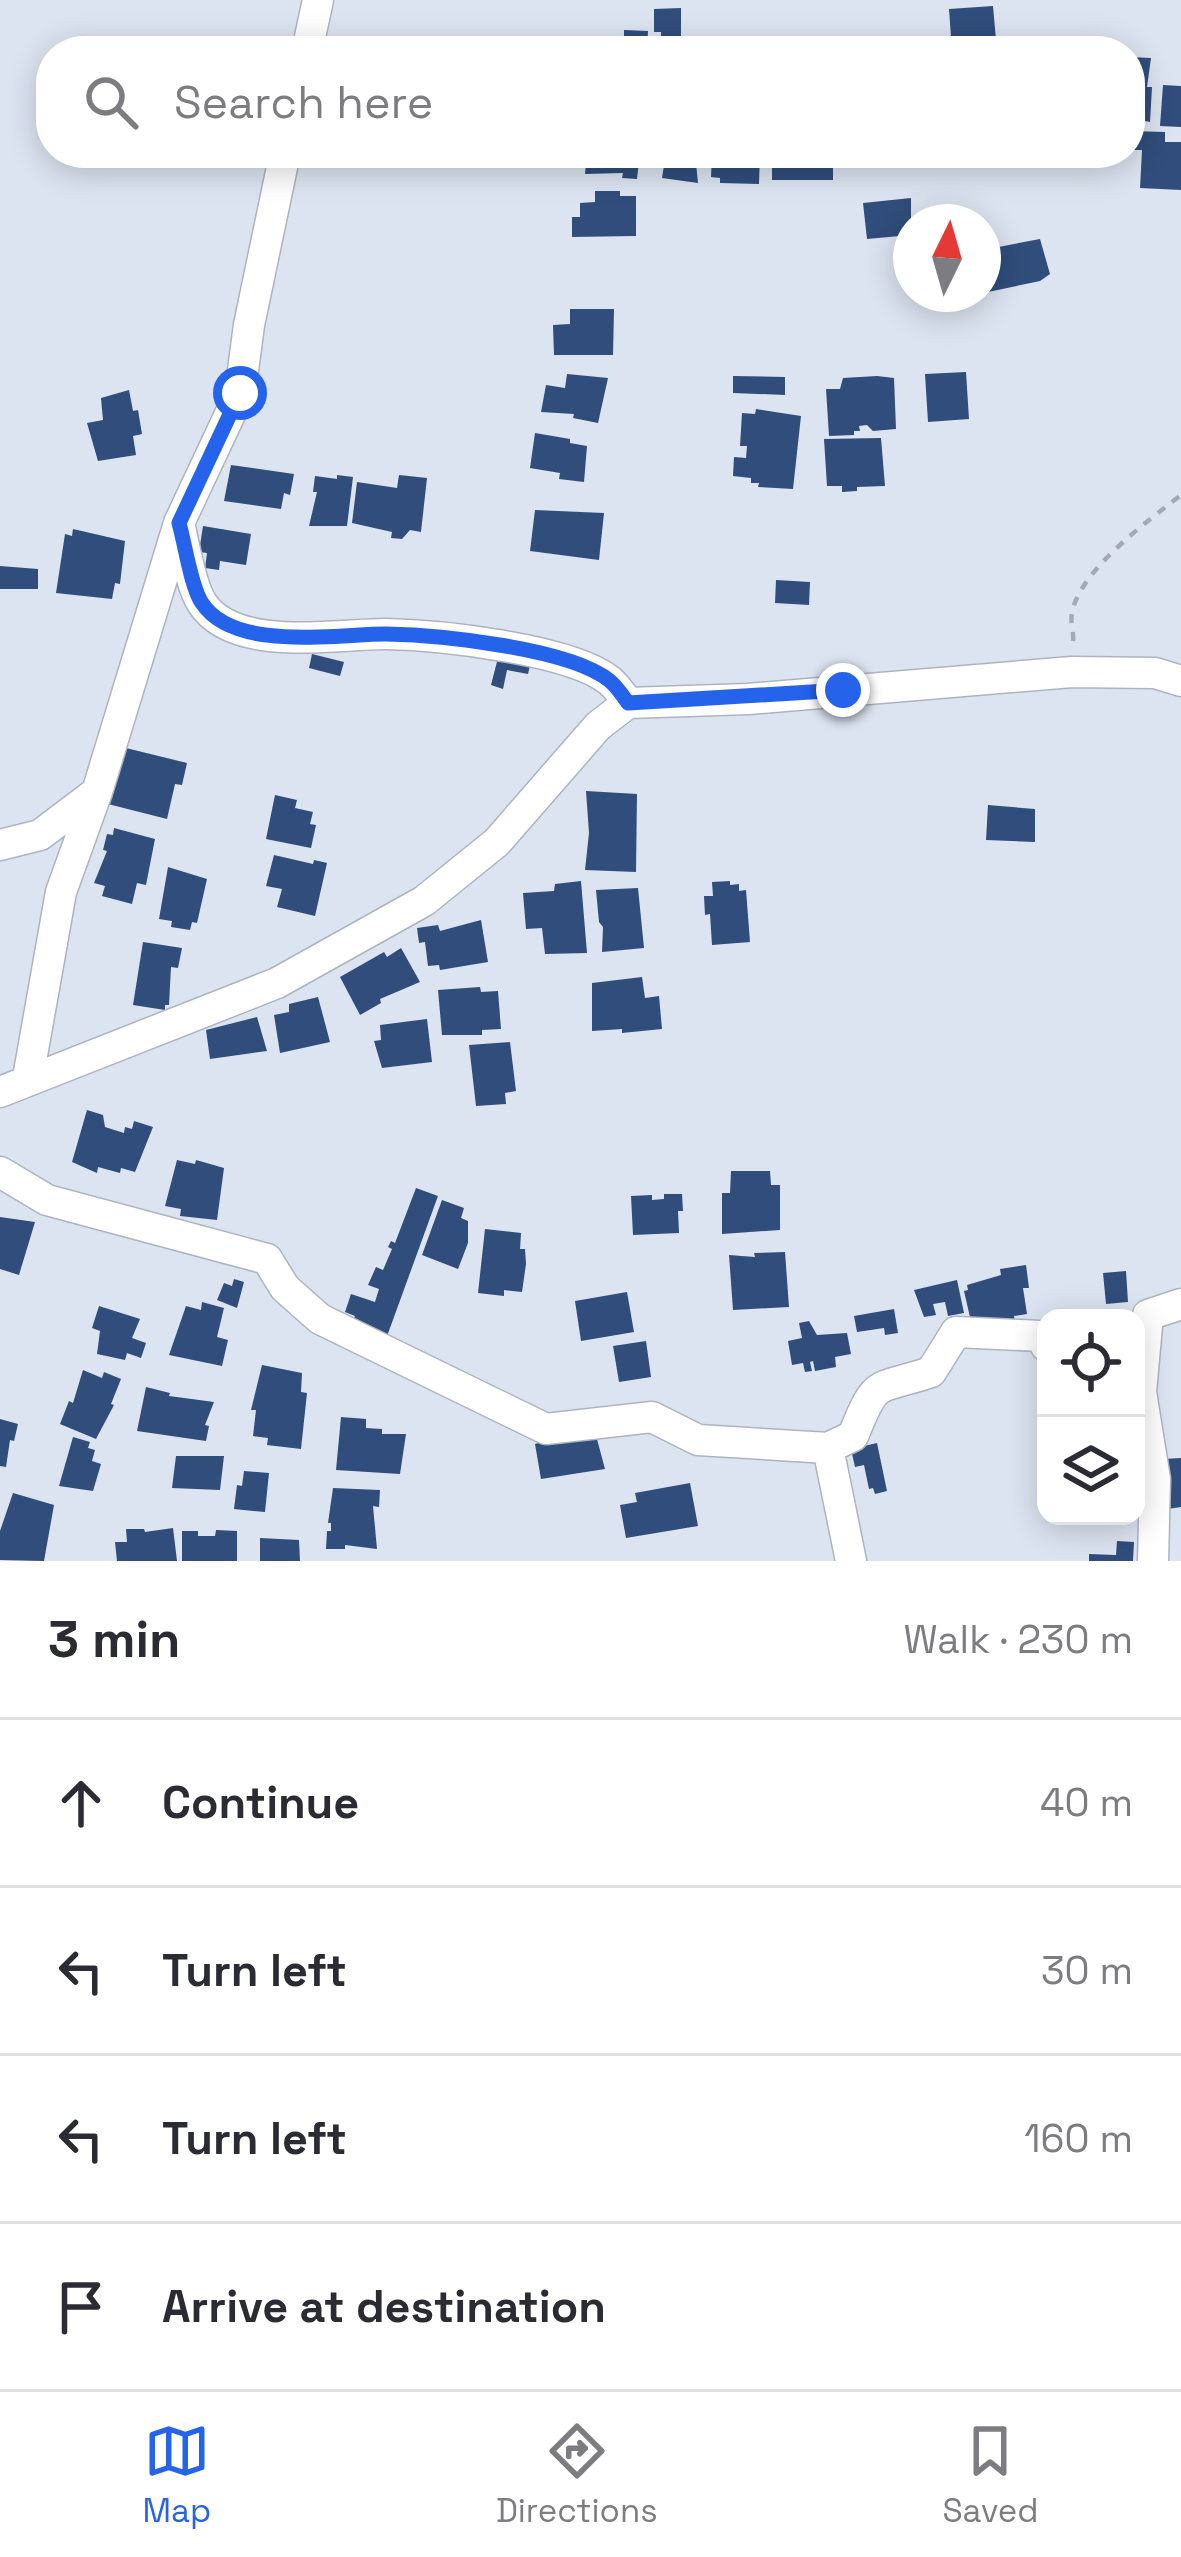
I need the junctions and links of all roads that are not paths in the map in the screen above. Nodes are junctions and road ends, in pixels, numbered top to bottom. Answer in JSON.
{"nodes":[{"id":1,"x":318,"y":0,"type":"edge"},
{"id":2,"x":310,"y":36,"type":"edge"},
{"id":3,"x":282,"y":168,"type":"edge"},
{"id":4,"x":179,"y":523,"type":"junction"},
{"id":5,"x":1181,"y":681,"type":"edge"},
{"id":6,"x":628,"y":703,"type":"junction"},
{"id":7,"x":97,"y":792,"type":"junction"},
{"id":8,"x":0,"y":845,"type":"edge"},
{"id":9,"x":14,"y":1085,"type":"edge"},
{"id":10,"x":0,"y":1172,"type":"edge"},
{"id":11,"x":1181,"y":1304,"type":"edge"},
{"id":12,"x":1037,"y":1336,"type":"edge"},
{"id":13,"x":1145,"y":1342,"type":"edge"},
{"id":14,"x":1143,"y":1417,"type":"edge"},
{"id":15,"x":828,"y":1448,"type":"junction"},
{"id":16,"x":850,"y":1561,"type":"edge"},
{"id":17,"x":1153,"y":1561,"type":"edge"}],
"edges":[{"from":1,"to":2,"type":"street"},
{"from":3,"to":4,"type":"street"},
{"from":4,"to":6,"type":"street"},
{"from":4,"to":7,"type":"street"},
{"from":5,"to":6,"type":"street"},
{"from":6,"to":9,"type":"street"},
{"from":7,"to":8,"type":"street"},
{"from":7,"to":9,"type":"street"},
{"from":10,"to":15,"type":"street"},
{"from":11,"to":13,"type":"street"},
{"from":12,"to":15,"type":"street"},
{"from":14,"to":17,"type":"street"},
{"from":15,"to":16,"type":"street"}]}
